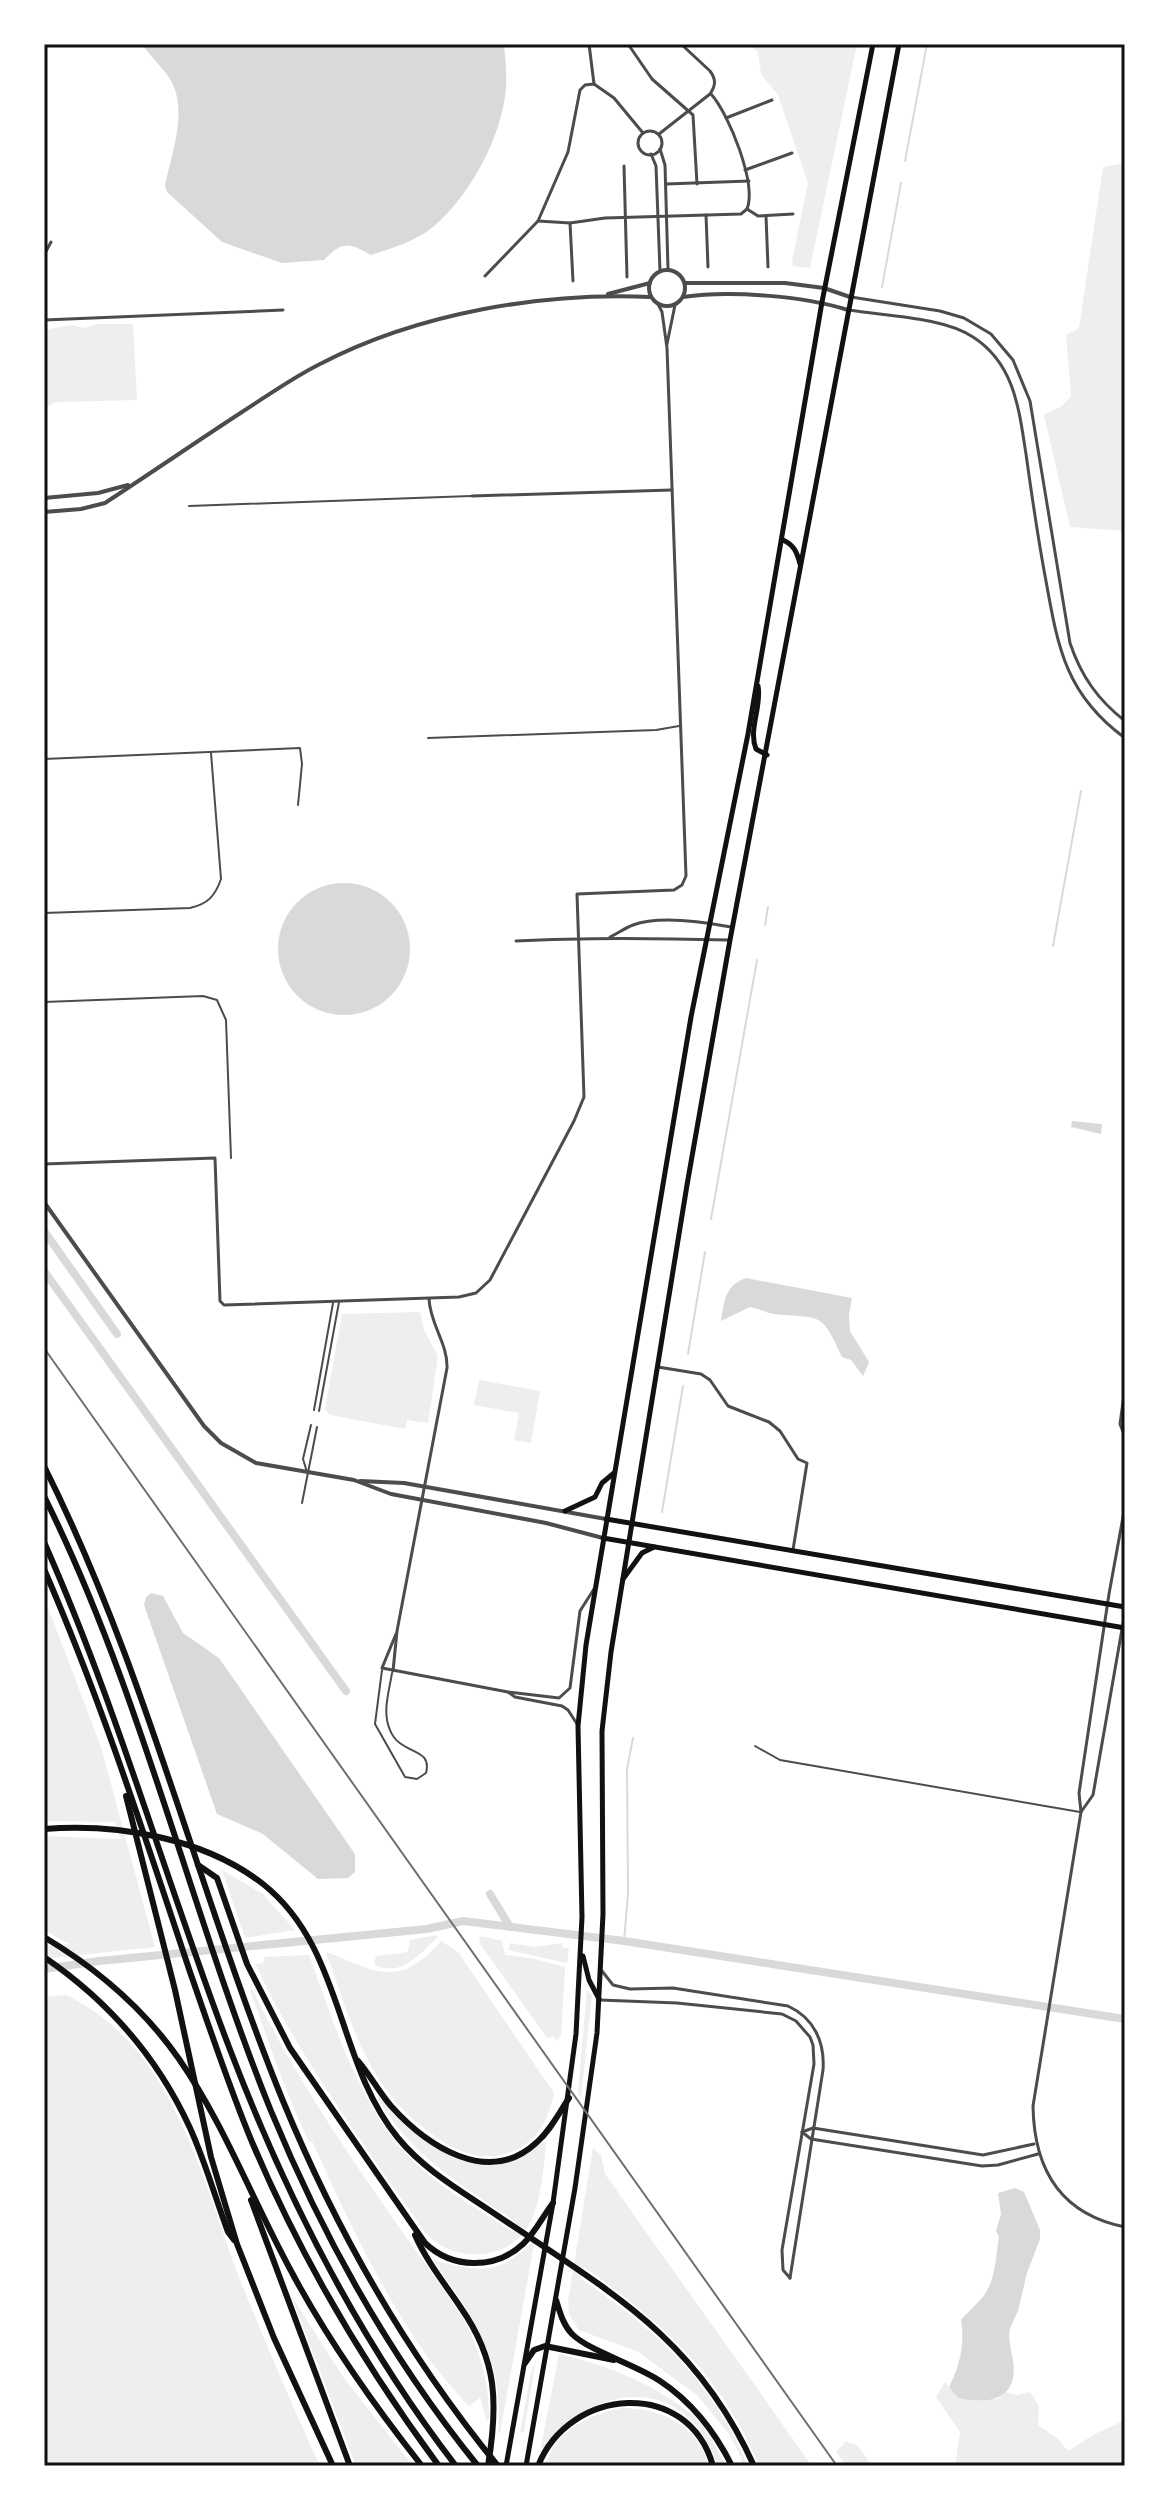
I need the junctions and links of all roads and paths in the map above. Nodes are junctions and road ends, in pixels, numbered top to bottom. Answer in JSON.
{"nodes":[{"id":1,"x":589,"y":44,"type":"edge"},
{"id":2,"x":628,"y":44,"type":"edge"},
{"id":3,"x":681,"y":44,"type":"edge"},
{"id":4,"x":873,"y":44,"type":"edge"},
{"id":5,"x":899,"y":44,"type":"edge"},
{"id":6,"x":594,"y":84,"type":"junction"},
{"id":7,"x":710,"y":94,"type":"junction"},
{"id":8,"x":772,"y":100,"type":"dead end"},
{"id":9,"x":689,"y":111,"type":"junction"},
{"id":10,"x":726,"y":118,"type":"junction"},
{"id":11,"x":643,"y":133,"type":"junction"},
{"id":12,"x":659,"y":134,"type":"junction"},
{"id":13,"x":660,"y":149,"type":"junction"},
{"id":14,"x":792,"y":153,"type":"dead end"},
{"id":15,"x":651,"y":154,"type":"junction"},
{"id":16,"x":624,"y":166,"type":"dead end"},
{"id":17,"x":745,"y":170,"type":"junction"},
{"id":18,"x":749,"y":181,"type":"junction"},
{"id":19,"x":666,"y":184,"type":"junction"},
{"id":20,"x":697,"y":184,"type":"junction"},
{"id":21,"x":747,"y":209,"type":"junction"},
{"id":22,"x":793,"y":214,"type":"dead end"},
{"id":23,"x":706,"y":215,"type":"junction"},
{"id":24,"x":766,"y":216,"type":"junction"},
{"id":25,"x":659,"y":217,"type":"junction"},
{"id":26,"x":667,"y":217,"type":"junction"},
{"id":27,"x":626,"y":218,"type":"junction"},
{"id":28,"x":538,"y":221,"type":"junction"},
{"id":29,"x":570,"y":223,"type":"junction"},
{"id":30,"x":51,"y":242,"type":"dead end"},
{"id":31,"x":44,"y":255,"type":"edge"},
{"id":32,"x":708,"y":267,"type":"dead end"},
{"id":33,"x":768,"y":267,"type":"dead end"},
{"id":34,"x":668,"y":269,"type":"junction"},
{"id":35,"x":660,"y":271,"type":"junction"},
{"id":36,"x":485,"y":276,"type":"dead end"},
{"id":37,"x":627,"y":277,"type":"dead end"},
{"id":38,"x":573,"y":281,"type":"dead end"},
{"id":39,"x":650,"y":283,"type":"junction"},
{"id":40,"x":685,"y":283,"type":"junction"},
{"id":41,"x":824,"y":288,"type":"junction"},
{"id":42,"x":602,"y":296,"type":"junction"},
{"id":43,"x":651,"y":297,"type":"junction"},
{"id":44,"x":683,"y":297,"type":"junction"},
{"id":45,"x":850,"y":297,"type":"junction"},
{"id":46,"x":822,"y":302,"type":"junction"},
{"id":47,"x":658,"y":304,"type":"junction"},
{"id":48,"x":675,"y":305,"type":"junction"},
{"id":49,"x":283,"y":310,"type":"dead end"},
{"id":50,"x":848,"y":310,"type":"junction"},
{"id":51,"x":44,"y":320,"type":"edge"},
{"id":52,"x":667,"y":348,"type":"junction"},
{"id":53,"x":135,"y":484,"type":"junction"},
{"id":54,"x":672,"y":490,"type":"junction"},
{"id":55,"x":472,"y":496,"type":"joint"},
{"id":56,"x":44,"y":498,"type":"edge"},
{"id":57,"x":189,"y":506,"type":"dead end"},
{"id":58,"x":44,"y":512,"type":"edge"},
{"id":59,"x":783,"y":540,"type":"junction"},
{"id":60,"x":1053,"y":548,"type":"junction"},
{"id":61,"x":1040,"y":550,"type":"junction"},
{"id":62,"x":801,"y":565,"type":"junction"},
{"id":63,"x":757,"y":681,"type":"junction"},
{"id":64,"x":1125,"y":721,"type":"edge"},
{"id":65,"x":681,"y":725,"type":"junction"},
{"id":66,"x":428,"y":738,"type":"dead end"},
{"id":67,"x":1125,"y":738,"type":"edge"},
{"id":68,"x":211,"y":753,"type":"junction"},
{"id":69,"x":767,"y":755,"type":"junction"},
{"id":70,"x":44,"y":759,"type":"edge"},
{"id":71,"x":298,"y":805,"type":"dead end"},
{"id":72,"x":44,"y":913,"type":"edge"},
{"id":73,"x":709,"y":923,"type":"junction"},
{"id":74,"x":733,"y":928,"type":"junction"},
{"id":75,"x":610,"y":937,"type":"junction"},
{"id":76,"x":578,"y":938,"type":"junction"},
{"id":77,"x":706,"y":939,"type":"junction"},
{"id":78,"x":730,"y":940,"type":"junction"},
{"id":79,"x":516,"y":941,"type":"dead end"},
{"id":80,"x":44,"y":1002,"type":"edge"},
{"id":81,"x":231,"y":1158,"type":"dead end"},
{"id":82,"x":44,"y":1164,"type":"edge"},
{"id":83,"x":44,"y":1202,"type":"edge"},
{"id":84,"x":429,"y":1298,"type":"junction"},
{"id":85,"x":339,"y":1301,"type":"junction"},
{"id":86,"x":333,"y":1302,"type":"junction"},
{"id":87,"x":657,"y":1367,"type":"junction"},
{"id":88,"x":1125,"y":1388,"type":"edge"},
{"id":89,"x":314,"y":1410,"type":"dead end"},
{"id":90,"x":319,"y":1411,"type":"dead end"},
{"id":91,"x":1124,"y":1417,"type":"edge"},
{"id":92,"x":311,"y":1425,"type":"dead end"},
{"id":93,"x":317,"y":1427,"type":"dead end"},
{"id":94,"x":1125,"y":1437,"type":"edge"},
{"id":95,"x":44,"y":1466,"type":"edge"},
{"id":96,"x":614,"y":1472,"type":"junction"},
{"id":97,"x":307,"y":1473,"type":"junction"},
{"id":98,"x":356,"y":1481,"type":"junction"},
{"id":99,"x":425,"y":1486,"type":"junction"},
{"id":100,"x":44,"y":1496,"type":"edge"},
{"id":101,"x":423,"y":1500,"type":"junction"},
{"id":102,"x":302,"y":1503,"type":"dead end"},
{"id":103,"x":1125,"y":1506,"type":"edge"},
{"id":104,"x":565,"y":1511,"type":"junction"},
{"id":105,"x":606,"y":1519,"type":"junction"},
{"id":106,"x":631,"y":1522,"type":"junction"},
{"id":107,"x":603,"y":1538,"type":"junction"},
{"id":108,"x":44,"y":1542,"type":"edge"},
{"id":109,"x":628,"y":1542,"type":"junction"},
{"id":110,"x":654,"y":1547,"type":"junction"},
{"id":111,"x":793,"y":1550,"type":"junction"},
{"id":112,"x":44,"y":1569,"type":"edge"},
{"id":113,"x":622,"y":1580,"type":"junction"},
{"id":114,"x":595,"y":1587,"type":"junction"},
{"id":115,"x":1108,"y":1605,"type":"junction"},
{"id":116,"x":1125,"y":1610,"type":"edge"},
{"id":117,"x":1106,"y":1625,"type":"junction"},
{"id":118,"x":1124,"y":1628,"type":"edge"},
{"id":119,"x":397,"y":1631,"type":"junction"},
{"id":120,"x":382,"y":1668,"type":"junction"},
{"id":121,"x":393,"y":1671,"type":"junction"},
{"id":122,"x":508,"y":1692,"type":"junction"},
{"id":123,"x":578,"y":1726,"type":"junction"},
{"id":124,"x":755,"y":1746,"type":"dead end"},
{"id":125,"x":119,"y":1765,"type":"junction"},
{"id":126,"x":1081,"y":1812,"type":"junction"},
{"id":127,"x":44,"y":1829,"type":"edge"},
{"id":128,"x":198,"y":1865,"type":"junction"},
{"id":129,"x":44,"y":1937,"type":"edge"},
{"id":130,"x":581,"y":1947,"type":"junction"},
{"id":131,"x":44,"y":1957,"type":"edge"},
{"id":132,"x":601,"y":1970,"type":"junction"},
{"id":133,"x":600,"y":2000,"type":"junction"},
{"id":134,"x":357,"y":2059,"type":"junction"},
{"id":135,"x":569,"y":2098,"type":"junction"},
{"id":136,"x":813,"y":2128,"type":"junction"},
{"id":137,"x":802,"y":2132,"type":"junction"},
{"id":138,"x":811,"y":2139,"type":"junction"},
{"id":139,"x":1035,"y":2144,"type":"junction"},
{"id":140,"x":1038,"y":2154,"type":"junction"},
{"id":141,"x":244,"y":2178,"type":"junction"},
{"id":142,"x":553,"y":2203,"type":"junction"},
{"id":143,"x":410,"y":2225,"type":"junction"},
{"id":144,"x":1125,"y":2227,"type":"edge"},
{"id":145,"x":237,"y":2244,"type":"junction"},
{"id":146,"x":556,"y":2300,"type":"junction"},
{"id":147,"x":548,"y":2346,"type":"junction"},
{"id":148,"x":625,"y":2362,"type":"junction"},
{"id":149,"x":525,"y":2363,"type":"junction"},
{"id":150,"x":333,"y":2466,"type":"edge"},
{"id":151,"x":350,"y":2466,"type":"edge"},
{"id":152,"x":422,"y":2466,"type":"edge"},
{"id":153,"x":439,"y":2466,"type":"edge"},
{"id":154,"x":456,"y":2466,"type":"edge"},
{"id":155,"x":478,"y":2466,"type":"edge"},
{"id":156,"x":488,"y":2466,"type":"edge"},
{"id":157,"x":498,"y":2466,"type":"edge"},
{"id":158,"x":506,"y":2466,"type":"edge"},
{"id":159,"x":526,"y":2466,"type":"edge"},
{"id":160,"x":538,"y":2466,"type":"edge"},
{"id":161,"x":713,"y":2466,"type":"edge"},
{"id":162,"x":732,"y":2466,"type":"edge"},
{"id":163,"x":754,"y":2466,"type":"edge"}],
"edges":[{"from":1,"to":6,"type":"street"},
{"from":2,"to":9,"type":"street"},
{"from":3,"to":7,"type":"street"},
{"from":4,"to":41,"type":"main road"},
{"from":5,"to":45,"type":"main road"},
{"from":6,"to":11,"type":"street"},
{"from":6,"to":28,"type":"street"},
{"from":7,"to":9,"type":"street"},
{"from":7,"to":10,"type":"street"},
{"from":8,"to":10,"type":"street"},
{"from":9,"to":12,"type":"street"},
{"from":9,"to":20,"type":"street"},
{"from":10,"to":17,"type":"street"},
{"from":11,"to":12,"type":"street"},
{"from":11,"to":15,"type":"street"},
{"from":12,"to":13,"type":"street"},
{"from":13,"to":15,"type":"street"},
{"from":13,"to":19,"type":"street"},
{"from":14,"to":17,"type":"street"},
{"from":15,"to":25,"type":"street"},
{"from":16,"to":27,"type":"street"},
{"from":17,"to":18,"type":"street"},
{"from":18,"to":20,"type":"street"},
{"from":18,"to":21,"type":"street"},
{"from":19,"to":20,"type":"street"},
{"from":19,"to":26,"type":"street"},
{"from":21,"to":23,"type":"street"},
{"from":21,"to":24,"type":"street"},
{"from":22,"to":24,"type":"street"},
{"from":23,"to":26,"type":"street"},
{"from":23,"to":32,"type":"street"},
{"from":24,"to":33,"type":"street"},
{"from":25,"to":26,"type":"street"},
{"from":25,"to":27,"type":"street"},
{"from":25,"to":35,"type":"street"},
{"from":26,"to":34,"type":"street"},
{"from":27,"to":29,"type":"street"},
{"from":27,"to":37,"type":"street"},
{"from":28,"to":29,"type":"street"},
{"from":28,"to":36,"type":"street"},
{"from":29,"to":38,"type":"street"},
{"from":30,"to":31,"type":"street"},
{"from":34,"to":35,"type":"street"},
{"from":34,"to":40,"type":"street"},
{"from":35,"to":39,"type":"street"},
{"from":39,"to":42,"type":"street"},
{"from":39,"to":43,"type":"street"},
{"from":40,"to":41,"type":"street"},
{"from":40,"to":44,"type":"street"},
{"from":41,"to":45,"type":"street"},
{"from":41,"to":46,"type":"main road"},
{"from":42,"to":43,"type":"street"},
{"from":42,"to":53,"type":"street"},
{"from":43,"to":47,"type":"street"},
{"from":44,"to":46,"type":"street"},
{"from":44,"to":48,"type":"street"},
{"from":45,"to":50,"type":"main road"},
{"from":45,"to":60,"type":"street"},
{"from":46,"to":50,"type":"street"},
{"from":46,"to":59,"type":"main road"},
{"from":47,"to":48,"type":"street"},
{"from":47,"to":52,"type":"street"},
{"from":48,"to":52,"type":"street"},
{"from":49,"to":51,"type":"street"},
{"from":50,"to":61,"type":"street"},
{"from":50,"to":62,"type":"main road"},
{"from":52,"to":54,"type":"street"},
{"from":53,"to":56,"type":"street"},
{"from":53,"to":58,"type":"street"},
{"from":54,"to":55,"type":"street"},
{"from":54,"to":65,"type":"street"},
{"from":55,"to":57,"type":"lane"},
{"from":59,"to":62,"type":"main road"},
{"from":59,"to":63,"type":"main road"},
{"from":60,"to":61,"type":"street"},
{"from":60,"to":64,"type":"street"},
{"from":61,"to":67,"type":"street"},
{"from":62,"to":69,"type":"main road"},
{"from":63,"to":69,"type":"main road"},
{"from":63,"to":73,"type":"main road"},
{"from":65,"to":66,"type":"lane"},
{"from":65,"to":76,"type":"street"},
{"from":68,"to":70,"type":"lane"},
{"from":68,"to":71,"type":"lane"},
{"from":68,"to":72,"type":"lane"},
{"from":69,"to":74,"type":"main road"},
{"from":73,"to":74,"type":"street"},
{"from":73,"to":75,"type":"street"},
{"from":73,"to":77,"type":"main road"},
{"from":74,"to":78,"type":"main road"},
{"from":75,"to":76,"type":"street"},
{"from":75,"to":77,"type":"street"},
{"from":76,"to":79,"type":"street"},
{"from":76,"to":84,"type":"street"},
{"from":77,"to":78,"type":"street"},
{"from":77,"to":96,"type":"main road"},
{"from":78,"to":87,"type":"main road"},
{"from":80,"to":81,"type":"lane"},
{"from":82,"to":86,"type":"street"},
{"from":83,"to":97,"type":"street"},
{"from":84,"to":85,"type":"street"},
{"from":84,"to":99,"type":"street"},
{"from":85,"to":86,"type":"street"},
{"from":85,"to":90,"type":"lane"},
{"from":86,"to":89,"type":"lane"},
{"from":87,"to":106,"type":"main road"},
{"from":87,"to":111,"type":"street"},
{"from":88,"to":91,"type":"street"},
{"from":91,"to":94,"type":"street"},
{"from":92,"to":97,"type":"lane"},
{"from":93,"to":97,"type":"lane"},
{"from":95,"to":128,"type":"highway"},
{"from":96,"to":104,"type":"main road"},
{"from":96,"to":105,"type":"main road"},
{"from":97,"to":98,"type":"street"},
{"from":97,"to":102,"type":"lane"},
{"from":98,"to":99,"type":"street"},
{"from":98,"to":101,"type":"street"},
{"from":99,"to":101,"type":"street"},
{"from":99,"to":104,"type":"street"},
{"from":100,"to":155,"type":"highway"},
{"from":101,"to":107,"type":"street"},
{"from":101,"to":119,"type":"street"},
{"from":103,"to":115,"type":"street"},
{"from":104,"to":105,"type":"street"},
{"from":105,"to":106,"type":"main road"},
{"from":105,"to":107,"type":"main road"},
{"from":106,"to":109,"type":"main road"},
{"from":106,"to":111,"type":"main road"},
{"from":107,"to":109,"type":"main road"},
{"from":107,"to":114,"type":"main road"},
{"from":108,"to":154,"type":"highway"},
{"from":109,"to":110,"type":"main road"},
{"from":109,"to":113,"type":"main road"},
{"from":110,"to":113,"type":"main road"},
{"from":110,"to":117,"type":"main road"},
{"from":111,"to":115,"type":"main road"},
{"from":112,"to":125,"type":"highway"},
{"from":113,"to":132,"type":"main road"},
{"from":114,"to":122,"type":"street"},
{"from":114,"to":123,"type":"main road"},
{"from":115,"to":116,"type":"main road"},
{"from":115,"to":117,"type":"street"},
{"from":116,"to":118,"type":"street"},
{"from":117,"to":118,"type":"main road"},
{"from":117,"to":126,"type":"street"},
{"from":118,"to":126,"type":"street"},
{"from":119,"to":120,"type":"street"},
{"from":119,"to":121,"type":"street"},
{"from":120,"to":121,"type":"street"},
{"from":120,"to":121,"type":"lane"},
{"from":121,"to":122,"type":"street"},
{"from":122,"to":123,"type":"street"},
{"from":123,"to":130,"type":"main road"},
{"from":124,"to":126,"type":"lane"},
{"from":125,"to":145,"type":"highway"},
{"from":125,"to":153,"type":"highway"},
{"from":126,"to":139,"type":"street"},
{"from":127,"to":134,"type":"highway"},
{"from":128,"to":143,"type":"highway"},
{"from":128,"to":157,"type":"highway"},
{"from":129,"to":141,"type":"highway"},
{"from":130,"to":133,"type":"main road"},
{"from":130,"to":135,"type":"main road"},
{"from":131,"to":145,"type":"highway"},
{"from":132,"to":133,"type":"main road"},
{"from":132,"to":136,"type":"street"},
{"from":133,"to":137,"type":"street"},
{"from":133,"to":146,"type":"main road"},
{"from":134,"to":135,"type":"highway"},
{"from":134,"to":163,"type":"highway"},
{"from":135,"to":142,"type":"main road"},
{"from":136,"to":137,"type":"street"},
{"from":136,"to":138,"type":"street"},
{"from":136,"to":139,"type":"street"},
{"from":137,"to":138,"type":"street"},
{"from":137,"to":138,"type":"street"},
{"from":138,"to":140,"type":"street"},
{"from":139,"to":140,"type":"street"},
{"from":140,"to":144,"type":"street"},
{"from":141,"to":151,"type":"highway"},
{"from":141,"to":152,"type":"highway"},
{"from":142,"to":143,"type":"highway"},
{"from":142,"to":149,"type":"main road"},
{"from":143,"to":156,"type":"highway"},
{"from":145,"to":150,"type":"highway"},
{"from":146,"to":147,"type":"main road"},
{"from":146,"to":148,"type":"highway"},
{"from":147,"to":148,"type":"highway"},
{"from":147,"to":149,"type":"highway"},
{"from":147,"to":159,"type":"main road"},
{"from":148,"to":162,"type":"highway"},
{"from":149,"to":158,"type":"main road"},
{"from":160,"to":161,"type":"highway"}]}
